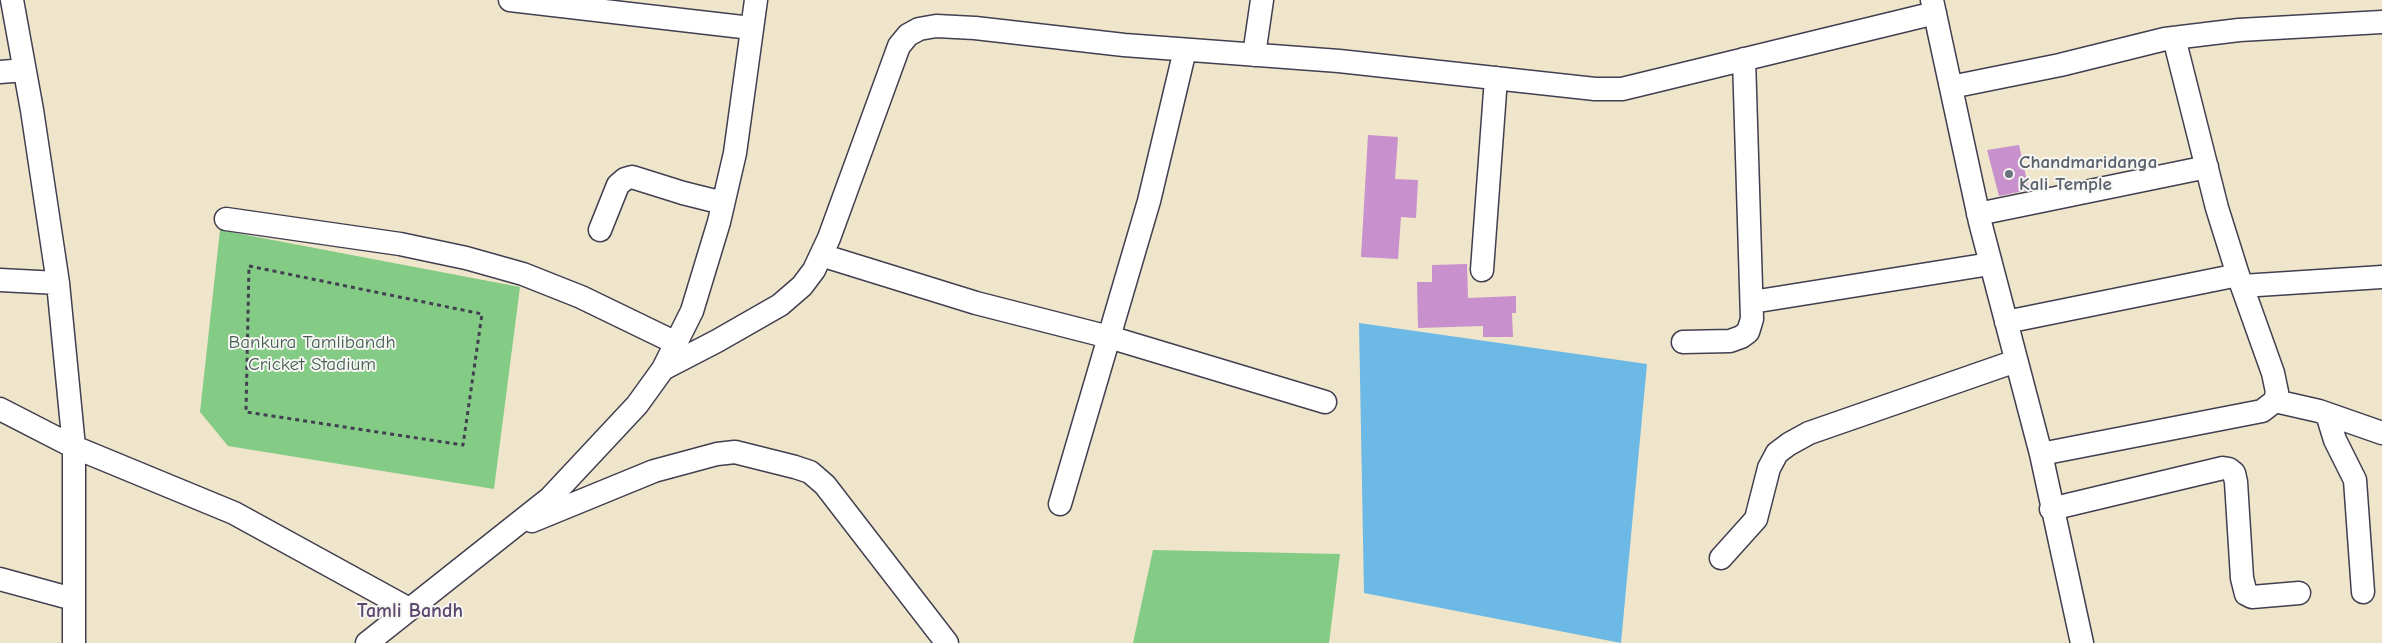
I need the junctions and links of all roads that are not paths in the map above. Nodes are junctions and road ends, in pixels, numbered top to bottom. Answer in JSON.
{"nodes":[{"id":1,"x":12,"y":0,"type":"edge"},
{"id":2,"x":1262,"y":0,"type":"edge"},
{"id":3,"x":522,"y":1,"type":"edge"},
{"id":4,"x":751,"y":2,"type":"edge"},
{"id":5,"x":1934,"y":7,"type":"edge"},
{"id":6,"x":2382,"y":22,"type":"edge"},
{"id":7,"x":751,"y":28,"type":"junction"},
{"id":8,"x":2174,"y":38,"type":"junction"},
{"id":9,"x":1185,"y":50,"type":"junction"},
{"id":10,"x":1254,"y":55,"type":"junction"},
{"id":11,"x":1744,"y":59,"type":"junction"},
{"id":12,"x":24,"y":70,"type":"junction"},
{"id":13,"x":0,"y":72,"type":"edge"},
{"id":14,"x":1496,"y":78,"type":"junction"},
{"id":15,"x":1951,"y":87,"type":"junction"},
{"id":16,"x":2207,"y":167,"type":"junction"},
{"id":17,"x":723,"y":203,"type":"junction"},
{"id":18,"x":1978,"y":214,"type":"junction"},
{"id":19,"x":226,"y":219,"type":"dead end"},
{"id":20,"x":600,"y":230,"type":"dead end"},
{"id":21,"x":821,"y":255,"type":"junction"},
{"id":22,"x":1990,"y":264,"type":"junction"},
{"id":23,"x":1482,"y":270,"type":"dead end"},
{"id":24,"x":2382,"y":277,"type":"edge"},
{"id":25,"x":0,"y":280,"type":"edge"},
{"id":26,"x":2240,"y":281,"type":"junction"},
{"id":27,"x":58,"y":283,"type":"junction"},
{"id":28,"x":1752,"y":302,"type":"junction"},
{"id":29,"x":2006,"y":322,"type":"junction"},
{"id":30,"x":1109,"y":337,"type":"junction"},
{"id":31,"x":1683,"y":342,"type":"dead end"},
{"id":32,"x":676,"y":343,"type":"junction"},
{"id":33,"x":2016,"y":361,"type":"junction"},
{"id":34,"x":663,"y":369,"type":"junction"},
{"id":35,"x":2275,"y":401,"type":"junction"},
{"id":36,"x":1325,"y":402,"type":"dead end"},
{"id":37,"x":0,"y":409,"type":"edge"},
{"id":38,"x":2327,"y":414,"type":"junction"},
{"id":39,"x":2382,"y":433,"type":"edge"},
{"id":40,"x":74,"y":447,"type":"junction"},
{"id":41,"x":2041,"y":454,"type":"junction"},
{"id":42,"x":1060,"y":504,"type":"dead end"},
{"id":43,"x":2052,"y":509,"type":"junction"},
{"id":44,"x":508,"y":531,"type":"junction"},
{"id":45,"x":1721,"y":558,"type":"dead end"},
{"id":46,"x":0,"y":579,"type":"edge"},
{"id":47,"x":2363,"y":592,"type":"dead end"},
{"id":48,"x":2299,"y":593,"type":"dead end"},
{"id":49,"x":73,"y":599,"type":"junction"},
{"id":50,"x":409,"y":609,"type":"junction"},
{"id":51,"x":74,"y":643,"type":"edge"},
{"id":52,"x":367,"y":643,"type":"edge"},
{"id":53,"x":947,"y":643,"type":"edge"},
{"id":54,"x":2082,"y":643,"type":"edge"}],
"edges":[{"from":1,"to":12,"type":"street"},
{"from":2,"to":10,"type":"street"},
{"from":3,"to":7,"type":"street"},
{"from":4,"to":7,"type":"street"},
{"from":5,"to":11,"type":"street"},
{"from":5,"to":15,"type":"street"},
{"from":6,"to":8,"type":"street"},
{"from":7,"to":17,"type":"street"},
{"from":8,"to":15,"type":"street"},
{"from":8,"to":16,"type":"street"},
{"from":9,"to":10,"type":"street"},
{"from":9,"to":21,"type":"street"},
{"from":9,"to":30,"type":"street"},
{"from":10,"to":14,"type":"street"},
{"from":11,"to":14,"type":"street"},
{"from":11,"to":28,"type":"street"},
{"from":12,"to":13,"type":"street"},
{"from":12,"to":27,"type":"street"},
{"from":14,"to":23,"type":"street"},
{"from":15,"to":18,"type":"street"},
{"from":16,"to":18,"type":"street"},
{"from":16,"to":26,"type":"street"},
{"from":17,"to":20,"type":"street"},
{"from":17,"to":32,"type":"street"},
{"from":18,"to":22,"type":"street"},
{"from":19,"to":32,"type":"street"},
{"from":21,"to":30,"type":"street"},
{"from":21,"to":34,"type":"street"},
{"from":22,"to":28,"type":"street"},
{"from":22,"to":29,"type":"street"},
{"from":24,"to":26,"type":"street"},
{"from":25,"to":27,"type":"street"},
{"from":26,"to":29,"type":"street"},
{"from":26,"to":35,"type":"street"},
{"from":27,"to":40,"type":"street"},
{"from":28,"to":31,"type":"street"},
{"from":29,"to":33,"type":"street"},
{"from":30,"to":36,"type":"street"},
{"from":30,"to":42,"type":"street"},
{"from":32,"to":34,"type":"street"},
{"from":33,"to":41,"type":"street"},
{"from":33,"to":45,"type":"street"},
{"from":34,"to":44,"type":"street"},
{"from":35,"to":38,"type":"street"},
{"from":35,"to":41,"type":"street"},
{"from":37,"to":40,"type":"street"},
{"from":38,"to":39,"type":"street"},
{"from":38,"to":47,"type":"street"},
{"from":40,"to":49,"type":"street"},
{"from":40,"to":50,"type":"street"},
{"from":41,"to":43,"type":"street"},
{"from":43,"to":48,"type":"street"},
{"from":43,"to":54,"type":"street"},
{"from":44,"to":50,"type":"street"},
{"from":44,"to":53,"type":"street"},
{"from":46,"to":49,"type":"street"},
{"from":49,"to":51,"type":"street"},
{"from":50,"to":52,"type":"street"}]}
